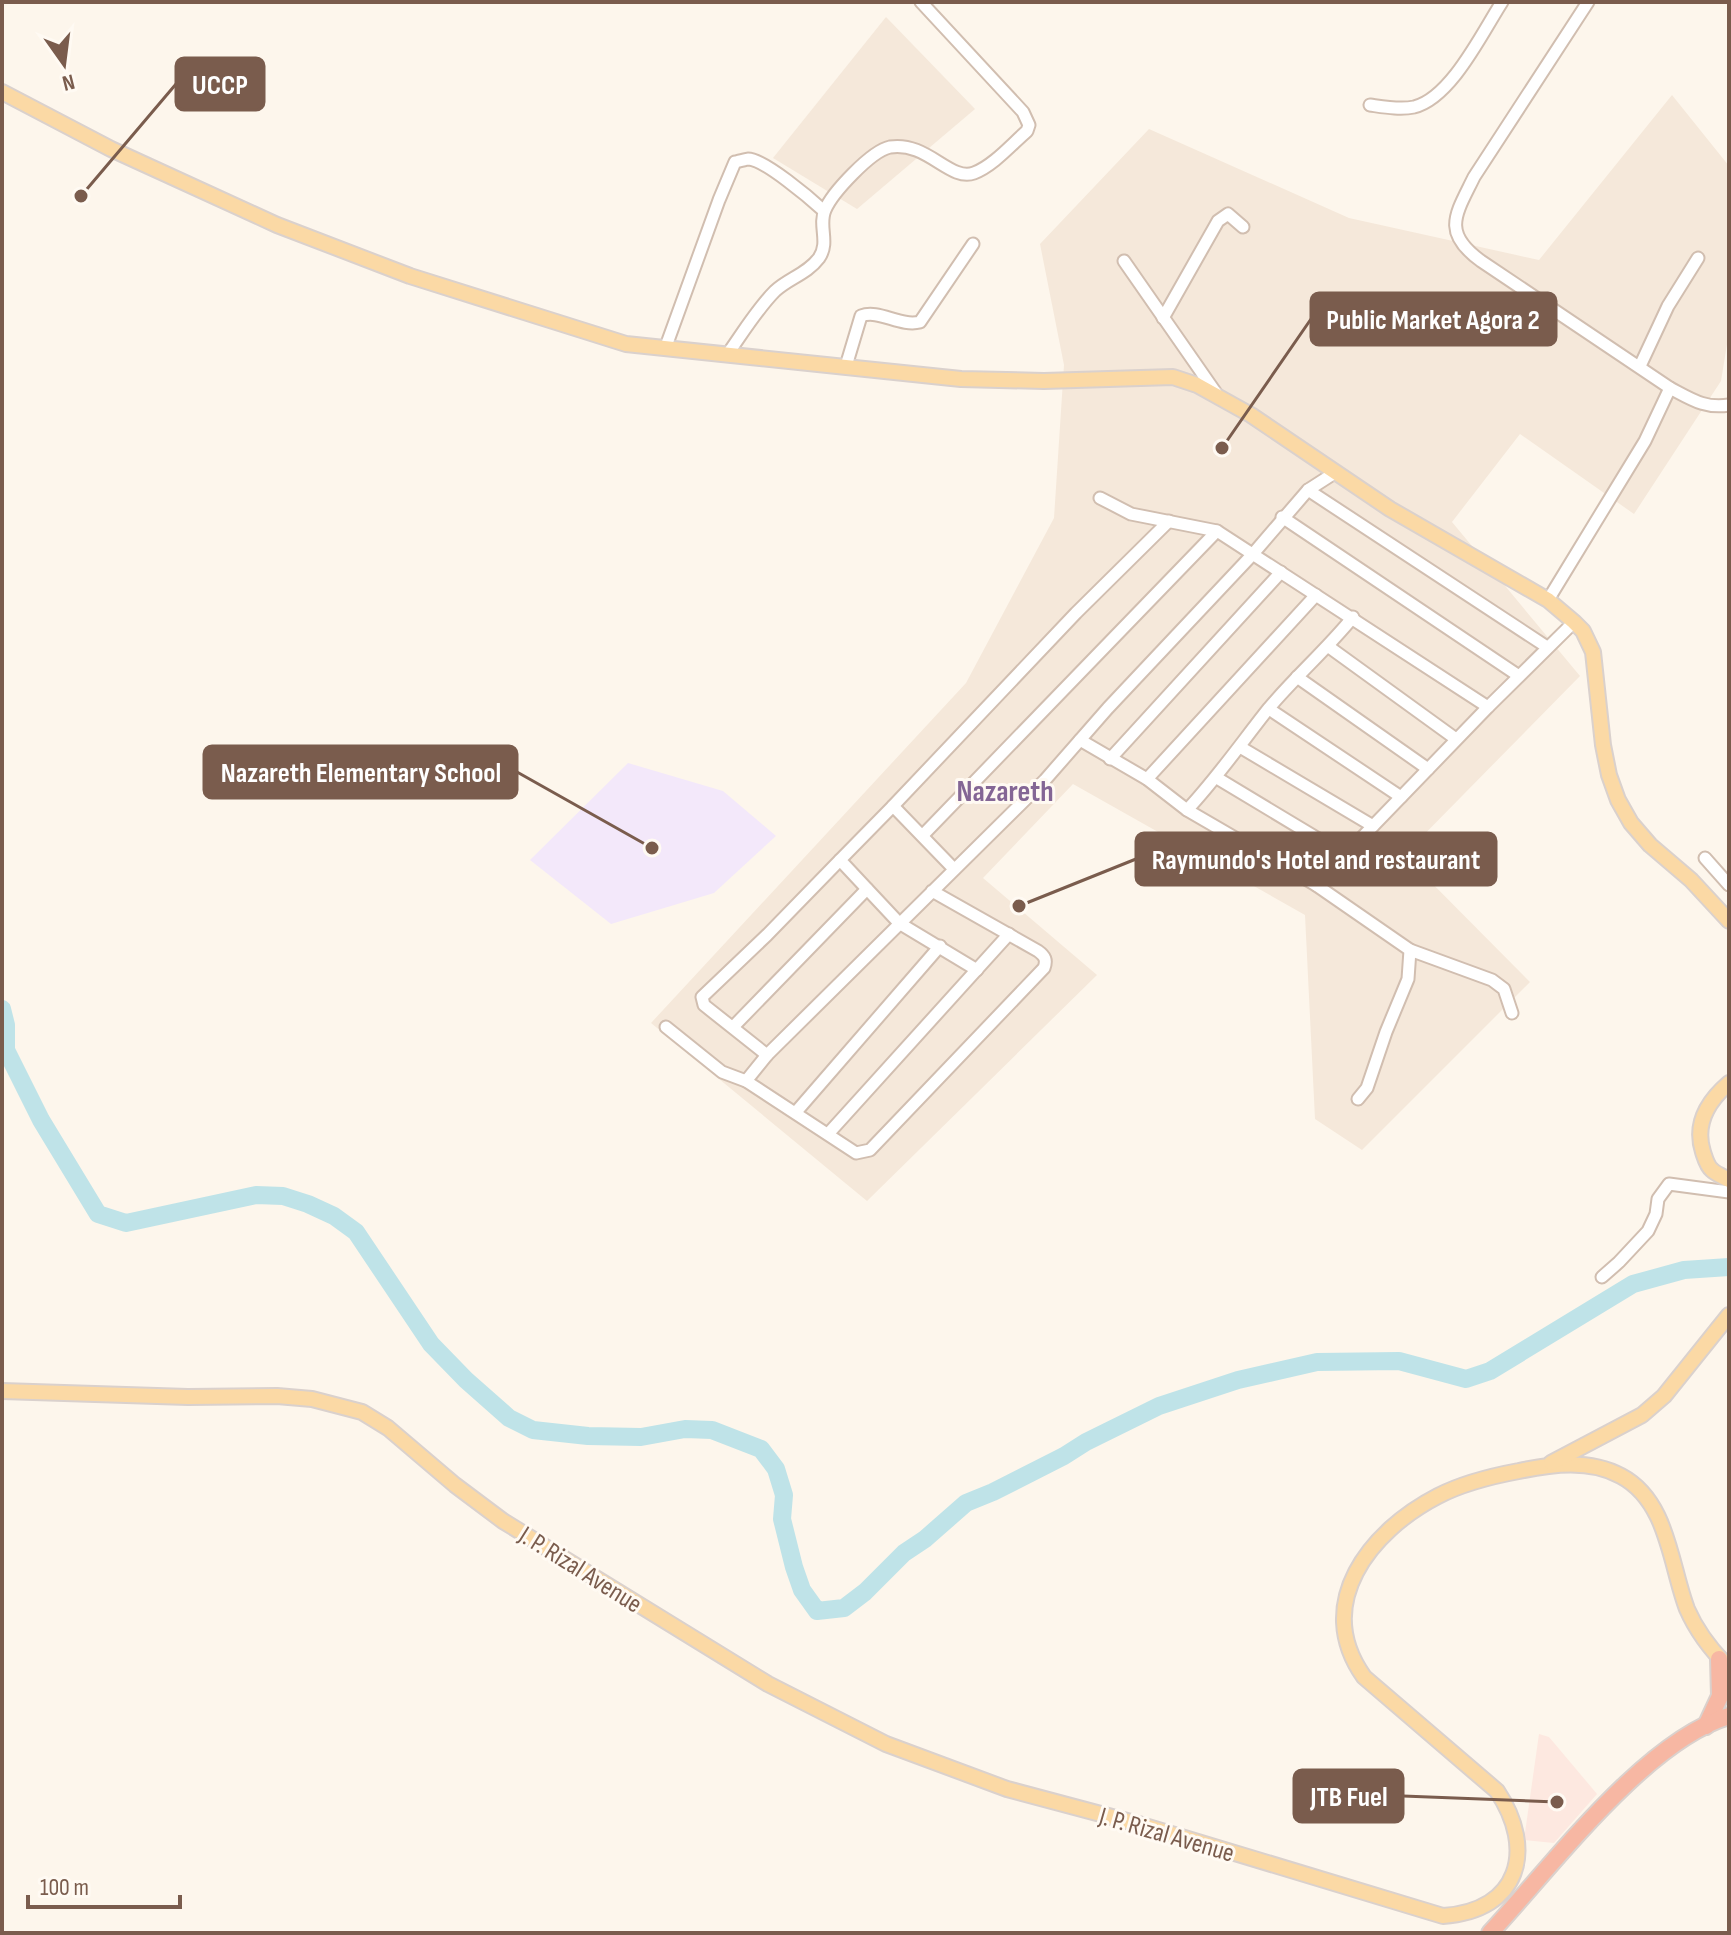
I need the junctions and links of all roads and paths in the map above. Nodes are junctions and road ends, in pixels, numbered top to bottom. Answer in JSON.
{"nodes":[{"id":1,"x":921,"y":2,"type":"edge"},
{"id":2,"x":1502,"y":2,"type":"edge"},
{"id":3,"x":1588,"y":2,"type":"edge"},
{"id":4,"x":2,"y":92,"type":"edge"},
{"id":5,"x":1370,"y":105,"type":"dead end"},
{"id":6,"x":824,"y":211,"type":"junction"},
{"id":7,"x":1243,"y":227,"type":"dead end"},
{"id":8,"x":973,"y":244,"type":"dead end"},
{"id":9,"x":1698,"y":258,"type":"dead end"},
{"id":10,"x":1124,"y":261,"type":"dead end"},
{"id":11,"x":1163,"y":318,"type":"junction"},
{"id":12,"x":665,"y":349,"type":"junction"},
{"id":13,"x":727,"y":355,"type":"junction"},
{"id":14,"x":846,"y":366,"type":"junction"},
{"id":15,"x":1640,"y":366,"type":"junction"},
{"id":16,"x":1670,"y":388,"type":"junction"},
{"id":17,"x":1218,"y":397,"type":"junction"},
{"id":18,"x":1729,"y":405,"type":"edge"},
{"id":19,"x":1336,"y":472,"type":"junction"},
{"id":20,"x":1308,"y":490,"type":"junction"},
{"id":21,"x":1100,"y":498,"type":"dead end"},
{"id":22,"x":1282,"y":517,"type":"junction"},
{"id":23,"x":1169,"y":521,"type":"junction"},
{"id":24,"x":1217,"y":531,"type":"junction"},
{"id":25,"x":1252,"y":555,"type":"junction"},
{"id":26,"x":1281,"y":572,"type":"junction"},
{"id":27,"x":1316,"y":595,"type":"junction"},
{"id":28,"x":1548,"y":600,"type":"junction"},
{"id":29,"x":1353,"y":617,"type":"junction"},
{"id":30,"x":1574,"y":622,"type":"junction"},
{"id":31,"x":1329,"y":647,"type":"junction"},
{"id":32,"x":1547,"y":647,"type":"junction"},
{"id":33,"x":1519,"y":676,"type":"junction"},
{"id":34,"x":1297,"y":677,"type":"junction"},
{"id":35,"x":1488,"y":707,"type":"junction"},
{"id":36,"x":1269,"y":709,"type":"junction"},
{"id":37,"x":1456,"y":739,"type":"junction"},
{"id":38,"x":1080,"y":740,"type":"junction"},
{"id":39,"x":1240,"y":747,"type":"junction"},
{"id":40,"x":1110,"y":759,"type":"junction"},
{"id":41,"x":1428,"y":769,"type":"junction"},
{"id":42,"x":1217,"y":778,"type":"junction"},
{"id":43,"x":1147,"y":779,"type":"junction"},
{"id":44,"x":1401,"y":797,"type":"junction"},
{"id":45,"x":893,"y":806,"type":"junction"},
{"id":46,"x":1187,"y":810,"type":"junction"},
{"id":47,"x":1373,"y":826,"type":"junction"},
{"id":48,"x":923,"y":835,"type":"junction"},
{"id":49,"x":1345,"y":855,"type":"junction"},
{"id":50,"x":1705,"y":858,"type":"dead end"},
{"id":51,"x":840,"y":860,"type":"junction"},
{"id":52,"x":954,"y":869,"type":"junction"},
{"id":53,"x":1316,"y":885,"type":"junction"},
{"id":54,"x":1729,"y":885,"type":"edge"},
{"id":55,"x":867,"y":889,"type":"junction"},
{"id":56,"x":932,"y":891,"type":"junction"},
{"id":57,"x":1729,"y":921,"type":"edge"},
{"id":58,"x":899,"y":923,"type":"junction"},
{"id":59,"x":1009,"y":934,"type":"junction"},
{"id":60,"x":940,"y":946,"type":"junction"},
{"id":61,"x":1410,"y":950,"type":"junction"},
{"id":62,"x":977,"y":970,"type":"junction"},
{"id":63,"x":1512,"y":1013,"type":"dead end"},
{"id":64,"x":666,"y":1027,"type":"dead end"},
{"id":65,"x":733,"y":1027,"type":"junction"},
{"id":66,"x":767,"y":1055,"type":"junction"},
{"id":67,"x":746,"y":1081,"type":"junction"},
{"id":68,"x":1729,"y":1083,"type":"edge"},
{"id":69,"x":1358,"y":1099,"type":"dead end"},
{"id":70,"x":796,"y":1112,"type":"junction"},
{"id":71,"x":828,"y":1134,"type":"junction"},
{"id":72,"x":1729,"y":1180,"type":"edge"},
{"id":73,"x":1729,"y":1192,"type":"edge"},
{"id":74,"x":1602,"y":1277,"type":"dead end"},
{"id":75,"x":1729,"y":1315,"type":"edge"},
{"id":76,"x":2,"y":1391,"type":"edge"},
{"id":77,"x":1547,"y":1465,"type":"junction"},
{"id":78,"x":1724,"y":1663,"type":"edge"},
{"id":79,"x":1729,"y":1716,"type":"edge"},
{"id":80,"x":1706,"y":1726,"type":"junction"},
{"id":81,"x":1490,"y":1933,"type":"edge"}],
"edges":[{"from":1,"to":6,"type":"street"},
{"from":2,"to":5,"type":"street"},
{"from":3,"to":15,"type":"street"},
{"from":4,"to":12,"type":"main road"},
{"from":6,"to":12,"type":"street"},
{"from":6,"to":13,"type":"street"},
{"from":7,"to":11,"type":"street"},
{"from":8,"to":14,"type":"street"},
{"from":9,"to":15,"type":"street"},
{"from":10,"to":11,"type":"street"},
{"from":11,"to":17,"type":"street"},
{"from":12,"to":13,"type":"main road"},
{"from":13,"to":14,"type":"main road"},
{"from":14,"to":17,"type":"main road"},
{"from":15,"to":16,"type":"street"},
{"from":16,"to":18,"type":"street"},
{"from":16,"to":28,"type":"street"},
{"from":17,"to":19,"type":"main road"},
{"from":19,"to":20,"type":"street"},
{"from":19,"to":28,"type":"main road"},
{"from":20,"to":22,"type":"street"},
{"from":20,"to":32,"type":"street"},
{"from":21,"to":23,"type":"street"},
{"from":22,"to":25,"type":"street"},
{"from":22,"to":33,"type":"street"},
{"from":23,"to":24,"type":"street"},
{"from":23,"to":45,"type":"street"},
{"from":24,"to":25,"type":"street"},
{"from":24,"to":48,"type":"street"},
{"from":25,"to":26,"type":"street"},
{"from":25,"to":38,"type":"street"},
{"from":26,"to":27,"type":"street"},
{"from":26,"to":40,"type":"street"},
{"from":27,"to":29,"type":"street"},
{"from":27,"to":43,"type":"street"},
{"from":28,"to":30,"type":"main road"},
{"from":29,"to":31,"type":"street"},
{"from":29,"to":35,"type":"street"},
{"from":30,"to":32,"type":"street"},
{"from":30,"to":57,"type":"main road"},
{"from":31,"to":34,"type":"street"},
{"from":31,"to":37,"type":"street"},
{"from":32,"to":33,"type":"street"},
{"from":33,"to":35,"type":"street"},
{"from":34,"to":36,"type":"street"},
{"from":34,"to":41,"type":"street"},
{"from":35,"to":37,"type":"street"},
{"from":36,"to":39,"type":"street"},
{"from":36,"to":44,"type":"street"},
{"from":37,"to":41,"type":"street"},
{"from":38,"to":40,"type":"street"},
{"from":38,"to":52,"type":"street"},
{"from":39,"to":42,"type":"street"},
{"from":39,"to":47,"type":"street"},
{"from":40,"to":43,"type":"street"},
{"from":41,"to":44,"type":"street"},
{"from":42,"to":46,"type":"street"},
{"from":42,"to":49,"type":"street"},
{"from":43,"to":46,"type":"street"},
{"from":44,"to":47,"type":"street"},
{"from":45,"to":48,"type":"street"},
{"from":45,"to":51,"type":"street"},
{"from":46,"to":53,"type":"street"},
{"from":47,"to":49,"type":"street"},
{"from":48,"to":52,"type":"street"},
{"from":49,"to":53,"type":"street"},
{"from":50,"to":54,"type":"street"},
{"from":51,"to":55,"type":"street"},
{"from":51,"to":65,"type":"street"},
{"from":52,"to":56,"type":"street"},
{"from":53,"to":61,"type":"street"},
{"from":55,"to":58,"type":"street"},
{"from":55,"to":65,"type":"street"},
{"from":56,"to":58,"type":"street"},
{"from":56,"to":59,"type":"street"},
{"from":58,"to":60,"type":"street"},
{"from":58,"to":66,"type":"street"},
{"from":59,"to":62,"type":"street"},
{"from":59,"to":71,"type":"street"},
{"from":60,"to":62,"type":"street"},
{"from":60,"to":70,"type":"street"},
{"from":61,"to":63,"type":"street"},
{"from":61,"to":69,"type":"street"},
{"from":62,"to":71,"type":"street"},
{"from":64,"to":67,"type":"street"},
{"from":65,"to":66,"type":"street"},
{"from":66,"to":67,"type":"street"},
{"from":67,"to":70,"type":"street"},
{"from":68,"to":72,"type":"main road"},
{"from":70,"to":71,"type":"street"},
{"from":73,"to":74,"type":"street"},
{"from":75,"to":77,"type":"main road"},
{"from":76,"to":77,"type":"main road","name":"J. P. Rizal Avenue"},
{"from":77,"to":78,"type":"main road","name":"J. P. Rizal Avenue"},
{"from":78,"to":80,"type":"highway"},
{"from":79,"to":80,"type":"highway"},
{"from":80,"to":81,"type":"highway"}]}
